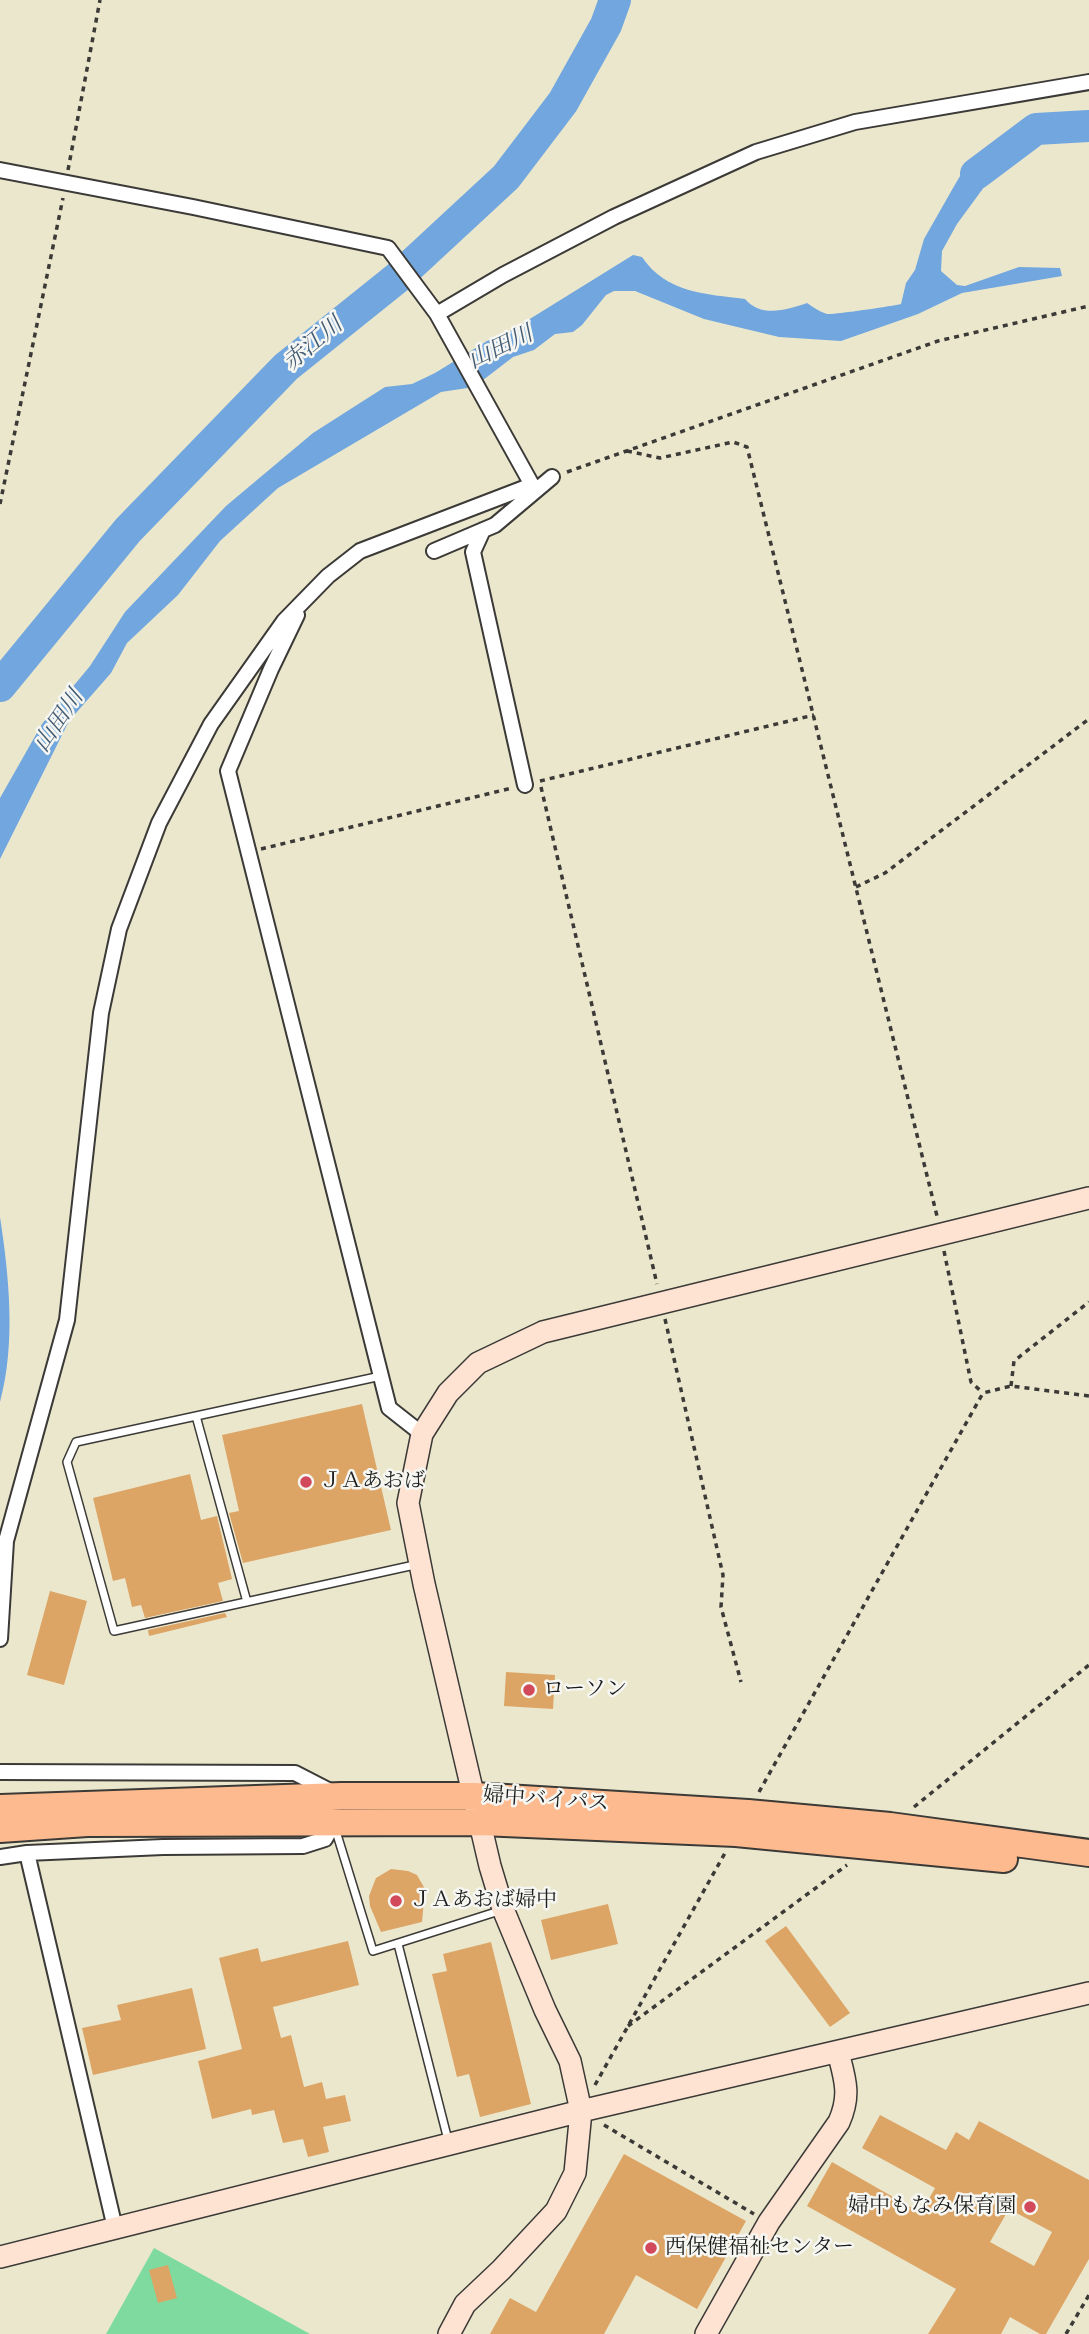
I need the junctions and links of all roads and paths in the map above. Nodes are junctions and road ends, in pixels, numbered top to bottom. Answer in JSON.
{"nodes":[{"id":1,"x":100,"y":0,"type":"edge"},
{"id":2,"x":1089,"y":82,"type":"edge"},
{"id":3,"x":0,"y":170,"type":"edge"},
{"id":4,"x":66,"y":183,"type":"junction"},
{"id":5,"x":1089,"y":306,"type":"edge"},
{"id":6,"x":437,"y":314,"type":"junction"},
{"id":7,"x":627,"y":451,"type":"junction"},
{"id":8,"x":552,"y":477,"type":"joint"},
{"id":9,"x":0,"y":504,"type":"edge"},
{"id":10,"x":483,"y":530,"type":"junction"},
{"id":11,"x":434,"y":551,"type":"dead end"},
{"id":12,"x":305,"y":600,"type":"junction"},
{"id":13,"x":1089,"y":719,"type":"edge"},
{"id":14,"x":532,"y":784,"type":"joint"},
{"id":15,"x":856,"y":887,"type":"junction"},
{"id":16,"x":1089,"y":1198,"type":"edge"},
{"id":17,"x":942,"y":1236,"type":"junction"},
{"id":18,"x":1089,"y":1302,"type":"edge"},
{"id":19,"x":661,"y":1304,"type":"junction"},
{"id":20,"x":381,"y":1376,"type":"junction"},
{"id":21,"x":1011,"y":1386,"type":"junction"},
{"id":22,"x":983,"y":1393,"type":"junction"},
{"id":23,"x":1089,"y":1396,"type":"edge"},
{"id":24,"x":196,"y":1416,"type":"junction"},
{"id":25,"x":422,"y":1434,"type":"junction"},
{"id":26,"x":420,"y":1564,"type":"junction"},
{"id":27,"x":247,"y":1602,"type":"junction"},
{"id":28,"x":0,"y":1639,"type":"edge"},
{"id":29,"x":1089,"y":1665,"type":"edge"},
{"id":30,"x":741,"y":1682,"type":"dead end"},
{"id":31,"x":0,"y":1772,"type":"edge"},
{"id":32,"x":341,"y":1796,"type":"junction"},
{"id":33,"x":474,"y":1796,"type":"junction"},
{"id":34,"x":0,"y":1808,"type":"edge"},
{"id":35,"x":481,"y":1822,"type":"junction"},
{"id":36,"x":334,"y":1823,"type":"junction"},
{"id":37,"x":742,"y":1823,"type":"junction"},
{"id":38,"x":0,"y":1829,"type":"edge"},
{"id":39,"x":882,"y":1835,"type":"junction"},
{"id":40,"x":27,"y":1853,"type":"junction"},
{"id":41,"x":1089,"y":1853,"type":"edge"},
{"id":42,"x":0,"y":1857,"type":"edge"},
{"id":43,"x":1089,"y":1871,"type":"edge"},
{"id":44,"x":503,"y":1909,"type":"junction"},
{"id":45,"x":398,"y":1944,"type":"junction"},
{"id":46,"x":1089,"y":1993,"type":"edge"},
{"id":47,"x":625,"y":2028,"type":"junction"},
{"id":48,"x":838,"y":2052,"type":"junction"},
{"id":49,"x":581,"y":2111,"type":"junction"},
{"id":50,"x":449,"y":2144,"type":"junction"},
{"id":51,"x":769,"y":2222,"type":"junction"},
{"id":52,"x":115,"y":2228,"type":"junction"},
{"id":53,"x":0,"y":2257,"type":"edge"},
{"id":54,"x":1089,"y":2295,"type":"edge"},
{"id":55,"x":449,"y":2334,"type":"edge"},
{"id":56,"x":706,"y":2334,"type":"edge"},
{"id":57,"x":1066,"y":2334,"type":"edge"}],
"edges":[{"from":1,"to":4,"type":"path"},
{"from":2,"to":6,"type":"street"},
{"from":3,"to":4,"type":"street"},
{"from":4,"to":6,"type":"street"},
{"from":4,"to":9,"type":"path"},
{"from":5,"to":7,"type":"path"},
{"from":6,"to":12,"type":"street"},
{"from":7,"to":8,"type":"path"},
{"from":7,"to":15,"type":"path"},
{"from":8,"to":10,"type":"street"},
{"from":10,"to":11,"type":"street"},
{"from":10,"to":14,"type":"street"},
{"from":12,"to":20,"type":"street"},
{"from":12,"to":28,"type":"street"},
{"from":13,"to":15,"type":"path"},
{"from":14,"to":19,"type":"path"},
{"from":15,"to":17,"type":"path"},
{"from":16,"to":17,"type":"street"},
{"from":17,"to":19,"type":"street"},
{"from":17,"to":22,"type":"path"},
{"from":18,"to":21,"type":"path"},
{"from":19,"to":25,"type":"street"},
{"from":19,"to":30,"type":"path"},
{"from":20,"to":24,"type":"lane"},
{"from":20,"to":25,"type":"street"},
{"from":21,"to":22,"type":"path"},
{"from":21,"to":23,"type":"path"},
{"from":22,"to":37,"type":"path"},
{"from":24,"to":27,"type":"lane"},
{"from":24,"to":27,"type":"lane"},
{"from":25,"to":26,"type":"street"},
{"from":26,"to":27,"type":"lane"},
{"from":26,"to":33,"type":"street"},
{"from":29,"to":39,"type":"path"},
{"from":31,"to":32,"type":"street"},
{"from":32,"to":33,"type":"highway","name":"婦中バイパス"},
{"from":32,"to":34,"type":"highway","name":"婦中バイパス"},
{"from":33,"to":35,"type":"street"},
{"from":33,"to":37,"type":"highway","name":"婦中バイパス"},
{"from":35,"to":36,"type":"highway","name":"婦中バイパス"},
{"from":35,"to":37,"type":"highway","name":"婦中バイパス"},
{"from":35,"to":44,"type":"street"},
{"from":36,"to":38,"type":"highway","name":"婦中バイパス"},
{"from":36,"to":40,"type":"street"},
{"from":36,"to":45,"type":"lane"},
{"from":37,"to":39,"type":"highway","name":"婦中バイパス"},
{"from":37,"to":47,"type":"path"},
{"from":39,"to":41,"type":"highway","name":"婦中バイパス"},
{"from":39,"to":43,"type":"highway","name":"婦中バイパス"},
{"from":39,"to":47,"type":"path"},
{"from":40,"to":42,"type":"street"},
{"from":40,"to":52,"type":"street"},
{"from":44,"to":45,"type":"lane"},
{"from":44,"to":49,"type":"street"},
{"from":45,"to":50,"type":"lane"},
{"from":46,"to":48,"type":"street"},
{"from":47,"to":49,"type":"path"},
{"from":48,"to":49,"type":"street"},
{"from":48,"to":51,"type":"street"},
{"from":49,"to":50,"type":"street"},
{"from":49,"to":51,"type":"path"},
{"from":49,"to":55,"type":"street"},
{"from":50,"to":52,"type":"street"},
{"from":51,"to":56,"type":"street"},
{"from":52,"to":53,"type":"street"},
{"from":54,"to":57,"type":"path"}]}
